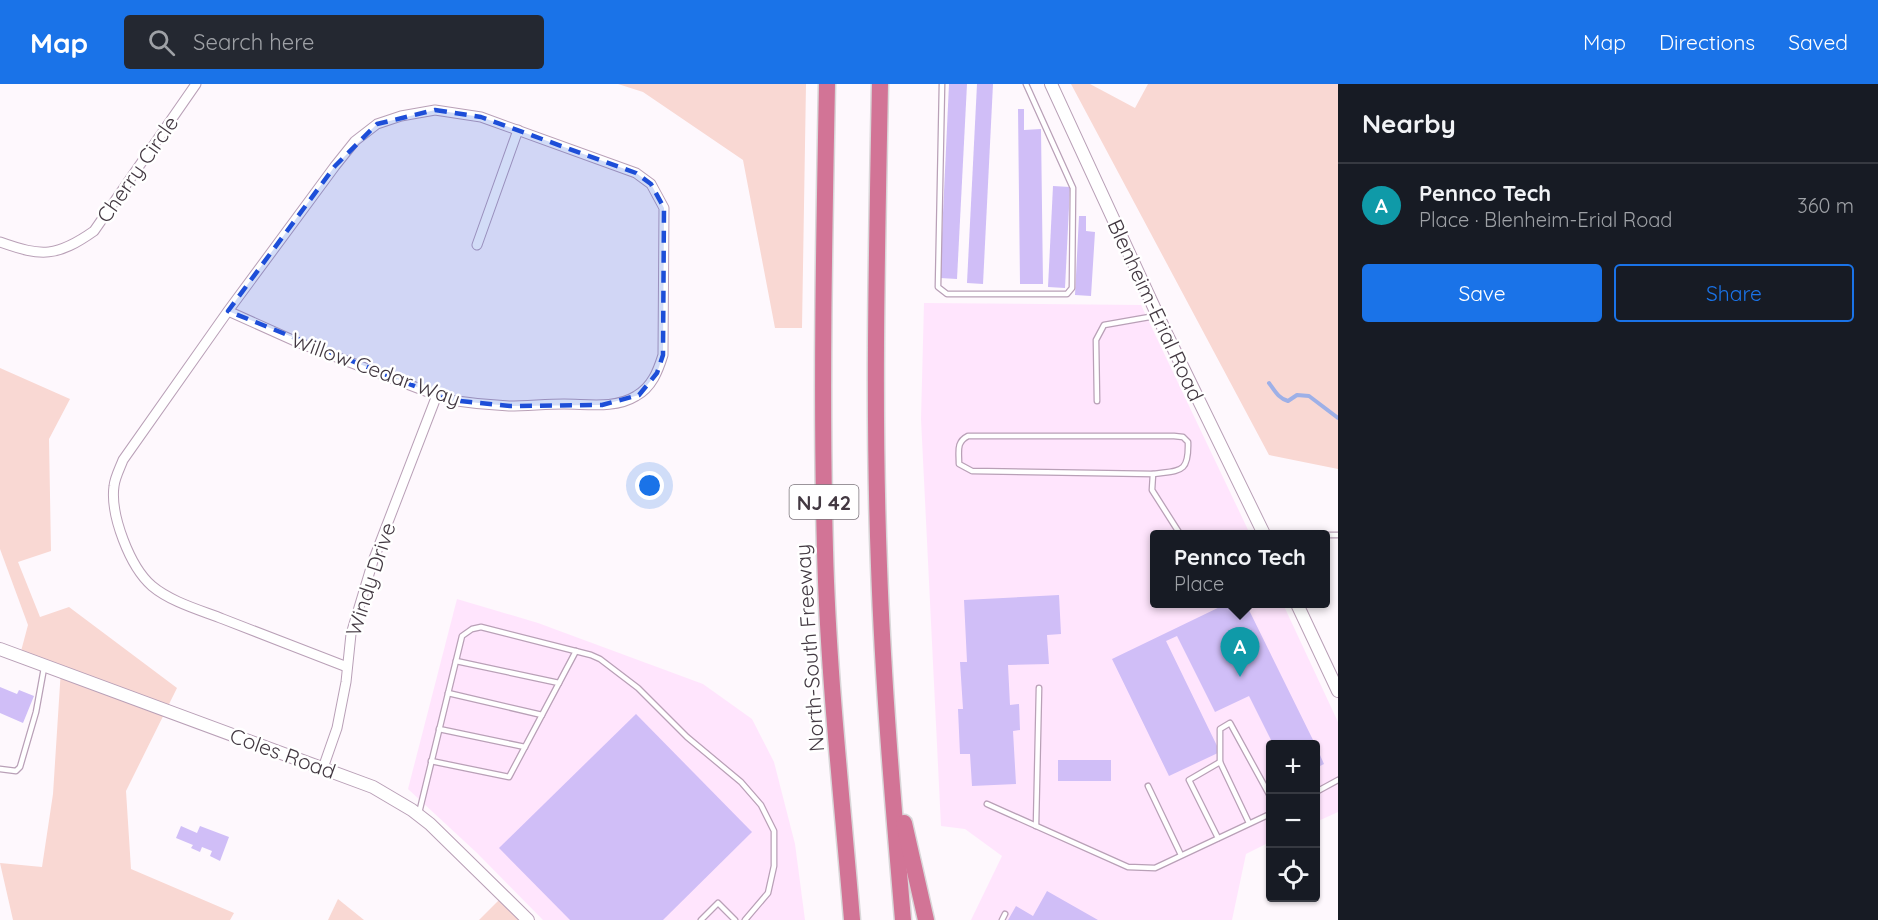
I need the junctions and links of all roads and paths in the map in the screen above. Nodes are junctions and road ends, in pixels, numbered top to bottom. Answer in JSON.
{"nodes":[{"id":1,"x":196,"y":84,"type":"edge"},
{"id":2,"x":827,"y":84,"type":"edge"},
{"id":3,"x":880,"y":84,"type":"edge"},
{"id":4,"x":942,"y":84,"type":"edge"},
{"id":5,"x":1026,"y":84,"type":"edge"},
{"id":6,"x":1051,"y":84,"type":"edge"},
{"id":7,"x":518,"y":130,"type":"junction"},
{"id":8,"x":0,"y":242,"type":"edge"},
{"id":9,"x":477,"y":245,"type":"dead end"},
{"id":10,"x":228,"y":311,"type":"junction"},
{"id":11,"x":1158,"y":316,"type":"junction"},
{"id":12,"x":437,"y":395,"type":"junction"},
{"id":13,"x":1097,"y":400,"type":"dead end"},
{"id":14,"x":1153,"y":474,"type":"junction"},
{"id":15,"x":1177,"y":530,"type":"edge"},
{"id":16,"x":1262,"y":530,"type":"edge"},
{"id":17,"x":1299,"y":608,"type":"edge"},
{"id":18,"x":0,"y":649,"type":"edge"},
{"id":19,"x":576,"y":651,"type":"junction"},
{"id":20,"x":456,"y":661,"type":"junction"},
{"id":21,"x":45,"y":665,"type":"junction"},
{"id":22,"x":347,"y":667,"type":"junction"},
{"id":23,"x":559,"y":683,"type":"junction"},
{"id":24,"x":1039,"y":688,"type":"dead end"},
{"id":25,"x":1338,"y":691,"type":"edge"},
{"id":26,"x":448,"y":693,"type":"junction"},
{"id":27,"x":542,"y":715,"type":"junction"},
{"id":28,"x":439,"y":729,"type":"junction"},
{"id":29,"x":525,"y":747,"type":"junction"},
{"id":30,"x":431,"y":761,"type":"junction"},
{"id":31,"x":1220,"y":762,"type":"junction"},
{"id":32,"x":891,"y":766,"type":"junction"},
{"id":33,"x":323,"y":768,"type":"junction"},
{"id":34,"x":0,"y":769,"type":"edge"},
{"id":35,"x":1338,"y":780,"type":"edge"},
{"id":36,"x":1148,"y":786,"type":"dead end"},
{"id":37,"x":1320,"y":790,"type":"edge"},
{"id":38,"x":1269,"y":794,"type":"edge"},
{"id":39,"x":987,"y":804,"type":"dead end"},
{"id":40,"x":418,"y":815,"type":"junction"},
{"id":41,"x":1266,"y":816,"type":"edge"},
{"id":42,"x":1249,"y":824,"type":"junction"},
{"id":43,"x":1036,"y":826,"type":"junction"},
{"id":44,"x":1218,"y":838,"type":"junction"},
{"id":45,"x":1181,"y":855,"type":"junction"},
{"id":46,"x":1005,"y":914,"type":"dead end"},
{"id":47,"x":528,"y":920,"type":"edge"},
{"id":48,"x":701,"y":920,"type":"edge"},
{"id":49,"x":735,"y":920,"type":"edge"},
{"id":50,"x":746,"y":920,"type":"edge"},
{"id":51,"x":852,"y":920,"type":"edge"},
{"id":52,"x":903,"y":920,"type":"edge"},
{"id":53,"x":926,"y":920,"type":"edge"},
{"id":54,"x":1002,"y":920,"type":"edge"}],
"edges":[{"from":1,"to":8,"type":"street","name":"Cherry Circle"},
{"from":2,"to":51,"type":"highway","name":"North-South Freeway","number":"NJ 42"},
{"from":3,"to":32,"type":"highway","number":"NJ 42"},
{"from":4,"to":5,"type":"lane"},
{"from":6,"to":11,"type":"street","name":"Blenheim-Erial Road"},
{"from":7,"to":9,"type":"street"},
{"from":7,"to":10,"type":"street","name":"Willow Cedar Way"},
{"from":7,"to":12,"type":"street","name":"Willow Cedar Way"},
{"from":10,"to":12,"type":"street","name":"Willow Cedar Way"},
{"from":10,"to":22,"type":"street","name":"Willow Cedar Way"},
{"from":11,"to":13,"type":"lane"},
{"from":11,"to":16,"type":"street","name":"Blenheim-Erial Road"},
{"from":12,"to":22,"type":"street","name":"Windy Drive"},
{"from":14,"to":14,"type":"lane"},
{"from":14,"to":15,"type":"lane"},
{"from":17,"to":25,"type":"street"},
{"from":18,"to":21,"type":"street","name":"Coles Road"},
{"from":19,"to":20,"type":"lane"},
{"from":19,"to":23,"type":"lane"},
{"from":19,"to":50,"type":"lane"},
{"from":20,"to":23,"type":"lane"},
{"from":20,"to":26,"type":"lane"},
{"from":21,"to":33,"type":"street","name":"Coles Road"},
{"from":21,"to":34,"type":"lane"},
{"from":22,"to":33,"type":"street","name":"Windy Drive"},
{"from":23,"to":27,"type":"lane"},
{"from":24,"to":43,"type":"lane"},
{"from":26,"to":27,"type":"lane"},
{"from":26,"to":28,"type":"lane"},
{"from":27,"to":29,"type":"lane"},
{"from":28,"to":29,"type":"lane"},
{"from":28,"to":30,"type":"lane"},
{"from":29,"to":30,"type":"lane"},
{"from":30,"to":40,"type":"lane"},
{"from":31,"to":38,"type":"lane"},
{"from":31,"to":42,"type":"lane"},
{"from":31,"to":44,"type":"lane"},
{"from":32,"to":52,"type":"highway","number":"NJ 42"},
{"from":32,"to":53,"type":"highway"},
{"from":33,"to":40,"type":"street","name":"Coles Road"},
{"from":35,"to":37,"type":"lane"},
{"from":36,"to":45,"type":"lane"},
{"from":39,"to":43,"type":"lane"},
{"from":40,"to":47,"type":"street","name":"Coles Road"},
{"from":41,"to":42,"type":"lane"},
{"from":42,"to":44,"type":"lane"},
{"from":43,"to":45,"type":"lane"},
{"from":44,"to":45,"type":"lane"},
{"from":46,"to":54,"type":"lane"},
{"from":48,"to":49,"type":"lane"}]}
